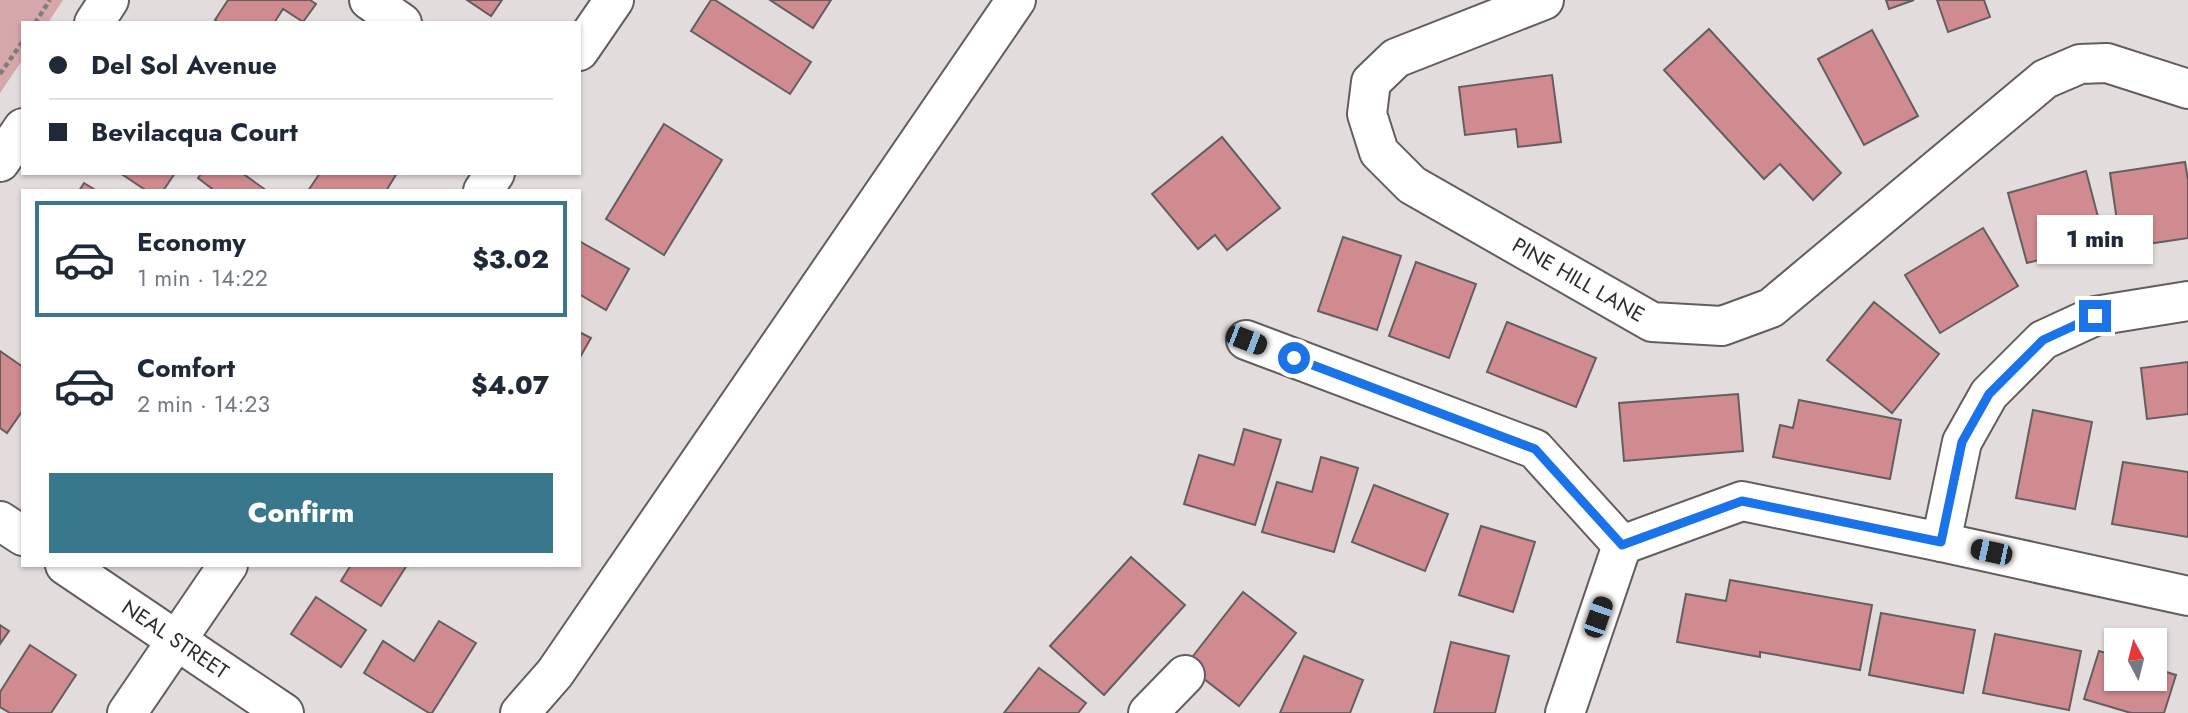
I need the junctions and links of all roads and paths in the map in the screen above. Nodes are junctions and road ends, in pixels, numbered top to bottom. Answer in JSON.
{"nodes":[{"id":1,"x":50,"y":0,"type":"edge"},
{"id":2,"x":109,"y":0,"type":"edge"},
{"id":3,"x":369,"y":0,"type":"edge"},
{"id":4,"x":614,"y":0,"type":"edge"},
{"id":5,"x":1016,"y":0,"type":"edge"},
{"id":6,"x":1544,"y":0,"type":"edge"},
{"id":7,"x":36,"y":21,"type":"edge"},
{"id":8,"x":95,"y":21,"type":"edge"},
{"id":9,"x":399,"y":21,"type":"edge"},
{"id":10,"x":21,"y":44,"type":"edge"},
{"id":11,"x":581,"y":48,"type":"edge"},
{"id":12,"x":0,"y":74,"type":"edge"},
{"id":13,"x":2188,"y":89,"type":"edge"},
{"id":14,"x":21,"y":131,"type":"edge"},
{"id":15,"x":0,"y":162,"type":"edge"},
{"id":16,"x":2188,"y":301,"type":"edge"},
{"id":17,"x":1246,"y":340,"type":"dead end"},
{"id":18,"x":0,"y":521,"type":"edge"},
{"id":19,"x":21,"y":535,"type":"edge"},
{"id":20,"x":1941,"y":542,"type":"junction"},
{"id":21,"x":1622,"y":545,"type":"junction"},
{"id":22,"x":68,"y":567,"type":"edge"},
{"id":23,"x":227,"y":567,"type":"edge"},
{"id":24,"x":2188,"y":596,"type":"edge"},
{"id":25,"x":176,"y":641,"type":"junction"},
{"id":26,"x":1185,"y":675,"type":"dead end"},
{"id":27,"x":127,"y":713,"type":"edge"},
{"id":28,"x":284,"y":713,"type":"edge"},
{"id":29,"x":520,"y":713,"type":"edge"},
{"id":30,"x":1148,"y":713,"type":"edge"},
{"id":31,"x":1565,"y":713,"type":"edge"}],
"edges":[{"from":1,"to":7,"type":"path"},
{"from":2,"to":8,"type":"street"},
{"from":3,"to":9,"type":"street"},
{"from":4,"to":11,"type":"street"},
{"from":5,"to":29,"type":"street"},
{"from":6,"to":13,"type":"street","name":"PINE HILL LANE"},
{"from":10,"to":12,"type":"path"},
{"from":14,"to":15,"type":"street"},
{"from":16,"to":20,"type":"street"},
{"from":17,"to":21,"type":"street"},
{"from":18,"to":19,"type":"street"},
{"from":20,"to":21,"type":"street"},
{"from":20,"to":24,"type":"street"},
{"from":21,"to":31,"type":"street"},
{"from":22,"to":25,"type":"street","name":"NEAL STREET"},
{"from":23,"to":25,"type":"street"},
{"from":25,"to":27,"type":"street"},
{"from":25,"to":28,"type":"street","name":"NEAL STREET"},
{"from":26,"to":30,"type":"street"}]}
